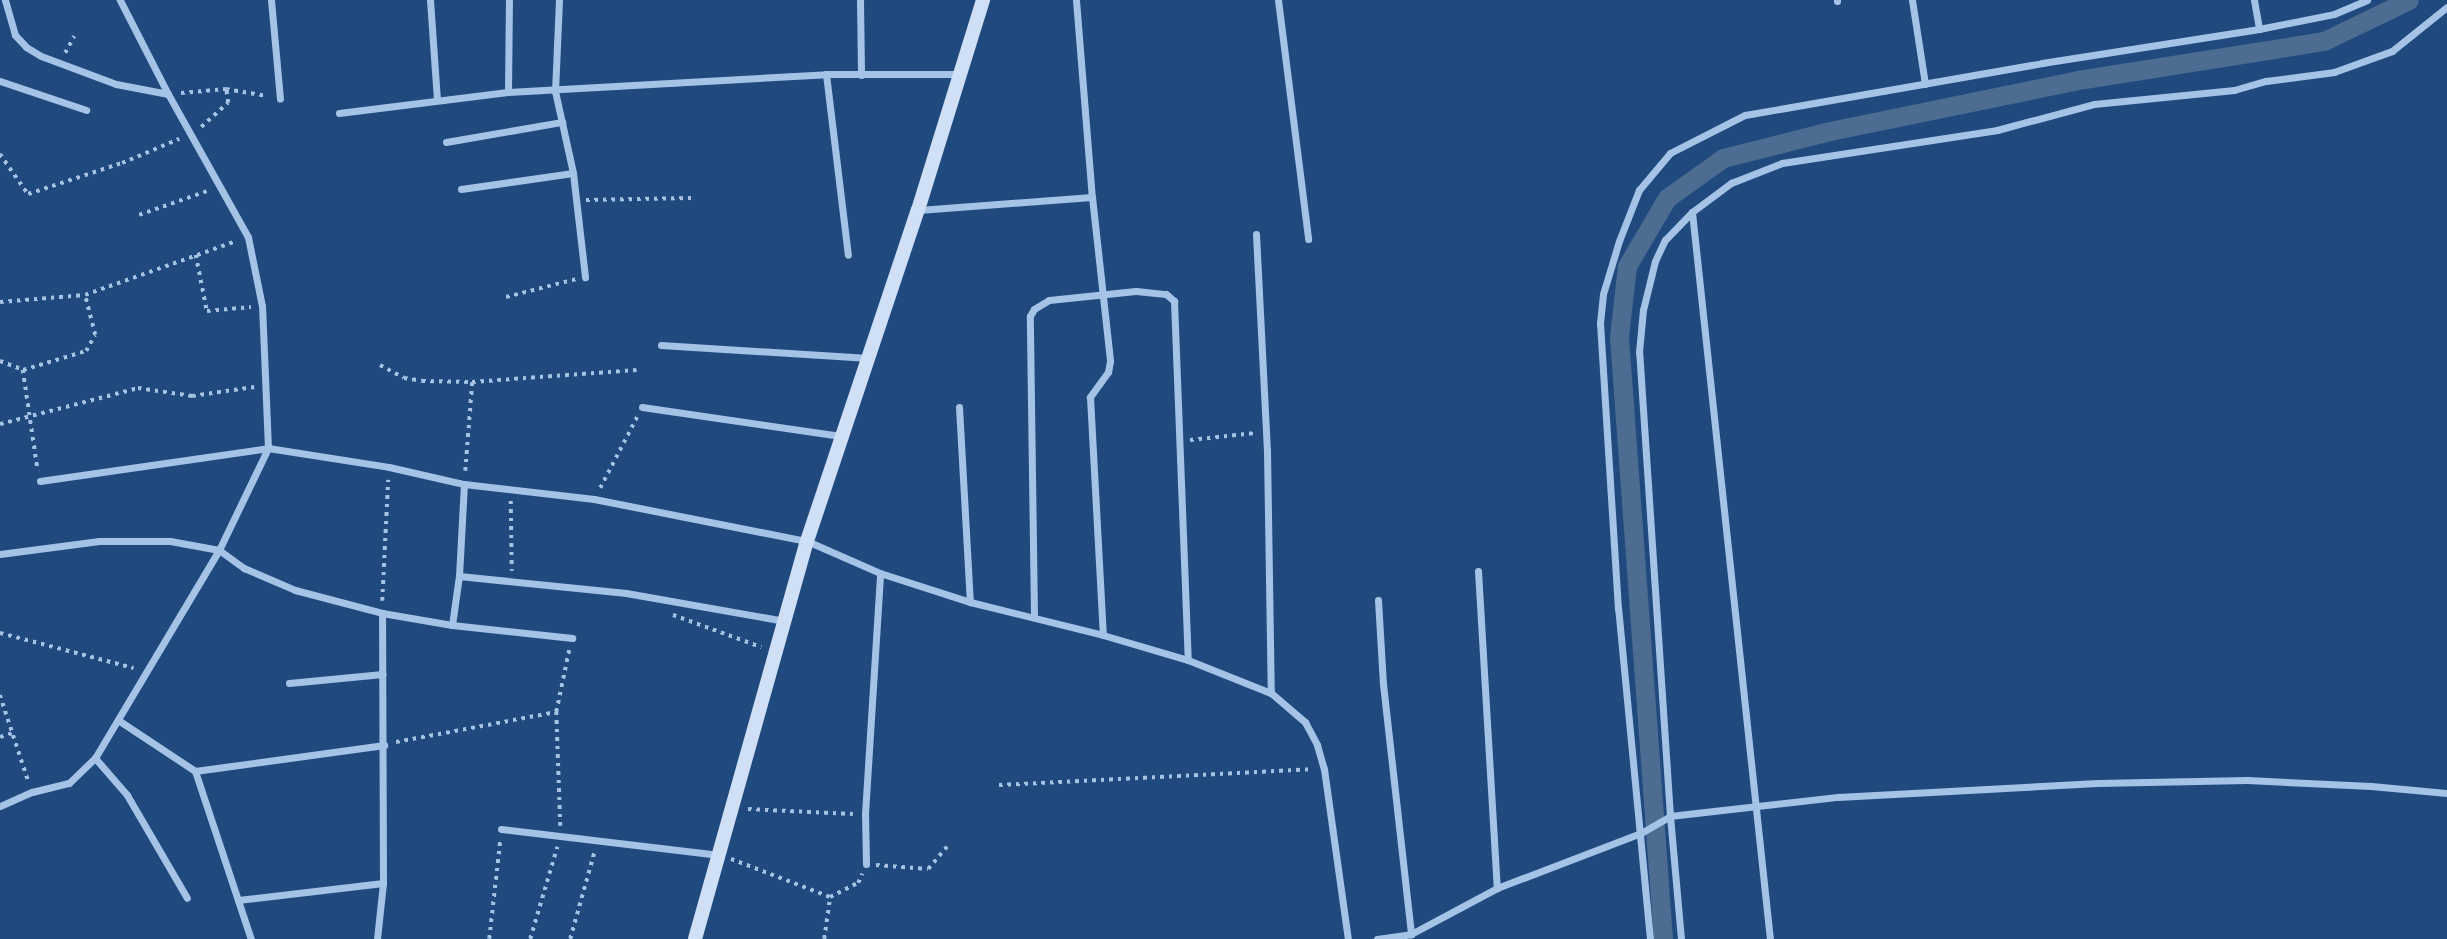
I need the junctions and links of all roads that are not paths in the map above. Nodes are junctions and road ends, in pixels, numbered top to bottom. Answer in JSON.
{"nodes":[{"id":1,"x":5,"y":0,"type":"edge"},
{"id":2,"x":120,"y":0,"type":"edge"},
{"id":3,"x":271,"y":0,"type":"edge"},
{"id":4,"x":430,"y":0,"type":"edge"},
{"id":5,"x":509,"y":0,"type":"edge"},
{"id":6,"x":559,"y":0,"type":"edge"},
{"id":7,"x":860,"y":0,"type":"edge"},
{"id":8,"x":983,"y":0,"type":"edge"},
{"id":9,"x":1076,"y":0,"type":"edge"},
{"id":10,"x":1278,"y":0,"type":"edge"},
{"id":11,"x":1912,"y":0,"type":"edge"},
{"id":12,"x":2254,"y":0,"type":"edge"},
{"id":13,"x":2367,"y":0,"type":"edge"},
{"id":14,"x":2447,"y":7,"type":"edge"},
{"id":15,"x":2259,"y":29,"type":"junction"},
{"id":16,"x":826,"y":74,"type":"junction"},
{"id":17,"x":960,"y":74,"type":"junction"},
{"id":18,"x":861,"y":75,"type":"junction"},
{"id":19,"x":0,"y":80,"type":"edge"},
{"id":20,"x":1925,"y":84,"type":"junction"},
{"id":21,"x":555,"y":91,"type":"junction"},
{"id":22,"x":508,"y":92,"type":"junction"},
{"id":23,"x":168,"y":94,"type":"junction"},
{"id":24,"x":280,"y":99,"type":"road end"},
{"id":25,"x":438,"y":100,"type":"junction"},
{"id":26,"x":86,"y":110,"type":"dead end"},
{"id":27,"x":339,"y":113,"type":"dead end"},
{"id":28,"x":562,"y":122,"type":"junction"},
{"id":29,"x":446,"y":142,"type":"dead end"},
{"id":30,"x":573,"y":173,"type":"junction"},
{"id":31,"x":461,"y":190,"type":"dead end"},
{"id":32,"x":1092,"y":197,"type":"junction"},
{"id":33,"x":918,"y":210,"type":"junction"},
{"id":34,"x":1692,"y":212,"type":"junction"},
{"id":35,"x":1256,"y":234,"type":"dead end"},
{"id":36,"x":1308,"y":239,"type":"dead end"},
{"id":37,"x":848,"y":255,"type":"dead end"},
{"id":38,"x":585,"y":277,"type":"road end"},
{"id":39,"x":1102,"y":294,"type":"junction"},
{"id":40,"x":661,"y":345,"type":"dead end"},
{"id":41,"x":869,"y":358,"type":"junction"},
{"id":42,"x":642,"y":407,"type":"road end"},
{"id":43,"x":959,"y":407,"type":"dead end"},
{"id":44,"x":841,"y":436,"type":"junction"},
{"id":45,"x":268,"y":448,"type":"junction"},
{"id":46,"x":40,"y":481,"type":"road end"},
{"id":47,"x":464,"y":484,"type":"junction"},
{"id":48,"x":807,"y":541,"type":"junction"},
{"id":49,"x":219,"y":550,"type":"junction"},
{"id":50,"x":0,"y":554,"type":"edge"},
{"id":51,"x":1478,"y":571,"type":"dead end"},
{"id":52,"x":880,"y":573,"type":"junction"},
{"id":53,"x":459,"y":576,"type":"junction"},
{"id":54,"x":1378,"y":600,"type":"dead end"},
{"id":55,"x":970,"y":602,"type":"junction"},
{"id":56,"x":382,"y":613,"type":"junction"},
{"id":57,"x":1034,"y":617,"type":"junction"},
{"id":58,"x":785,"y":621,"type":"junction"},
{"id":59,"x":452,"y":625,"type":"junction"},
{"id":60,"x":1103,"y":635,"type":"junction"},
{"id":61,"x":572,"y":638,"type":"road end"},
{"id":62,"x":1188,"y":660,"type":"junction"},
{"id":63,"x":383,"y":674,"type":"junction"},
{"id":64,"x":289,"y":683,"type":"dead end"},
{"id":65,"x":1271,"y":693,"type":"junction"},
{"id":66,"x":118,"y":720,"type":"junction"},
{"id":67,"x":384,"y":745,"type":"junction"},
{"id":68,"x":96,"y":758,"type":"junction"},
{"id":69,"x":195,"y":771,"type":"junction"},
{"id":70,"x":2447,"y":793,"type":"edge"},
{"id":71,"x":1755,"y":805,"type":"junction"},
{"id":72,"x":0,"y":806,"type":"edge"},
{"id":73,"x":1670,"y":816,"type":"junction"},
{"id":74,"x":501,"y":829,"type":"road end"},
{"id":75,"x":1641,"y":833,"type":"junction"},
{"id":76,"x":720,"y":855,"type":"junction"},
{"id":77,"x":866,"y":864,"type":"road end"},
{"id":78,"x":383,"y":883,"type":"junction"},
{"id":79,"x":1497,"y":888,"type":"junction"},
{"id":80,"x":187,"y":898,"type":"dead end"},
{"id":81,"x":238,"y":900,"type":"junction"},
{"id":82,"x":1410,"y":934,"type":"junction"},
{"id":83,"x":251,"y":939,"type":"edge"},
{"id":84,"x":377,"y":939,"type":"edge"},
{"id":85,"x":695,"y":939,"type":"edge"},
{"id":86,"x":1348,"y":939,"type":"edge"},
{"id":87,"x":1377,"y":939,"type":"edge"},
{"id":88,"x":1650,"y":939,"type":"edge"},
{"id":89,"x":1681,"y":939,"type":"edge"},
{"id":90,"x":1770,"y":939,"type":"edge"}],
"edges":[{"from":1,"to":23,"type":"street"},
{"from":2,"to":23,"type":"street"},
{"from":3,"to":24,"type":"street"},
{"from":4,"to":25,"type":"street"},
{"from":5,"to":22,"type":"street"},
{"from":6,"to":21,"type":"street"},
{"from":7,"to":18,"type":"street"},
{"from":8,"to":17,"type":"street"},
{"from":9,"to":32,"type":"street"},
{"from":10,"to":36,"type":"street"},
{"from":11,"to":20,"type":"street"},
{"from":12,"to":15,"type":"street"},
{"from":13,"to":15,"type":"street"},
{"from":14,"to":34,"type":"street"},
{"from":15,"to":20,"type":"street"},
{"from":16,"to":18,"type":"street"},
{"from":16,"to":21,"type":"street"},
{"from":16,"to":37,"type":"street"},
{"from":17,"to":18,"type":"street"},
{"from":17,"to":33,"type":"street"},
{"from":19,"to":26,"type":"street"},
{"from":20,"to":75,"type":"street"},
{"from":21,"to":22,"type":"street"},
{"from":21,"to":28,"type":"street"},
{"from":22,"to":25,"type":"street"},
{"from":23,"to":45,"type":"street"},
{"from":25,"to":27,"type":"street"},
{"from":28,"to":29,"type":"street"},
{"from":28,"to":30,"type":"street"},
{"from":30,"to":31,"type":"street"},
{"from":30,"to":38,"type":"street"},
{"from":32,"to":33,"type":"street"},
{"from":32,"to":39,"type":"street"},
{"from":33,"to":41,"type":"street"},
{"from":34,"to":71,"type":"street"},
{"from":34,"to":73,"type":"street"},
{"from":35,"to":65,"type":"street"},
{"from":39,"to":57,"type":"street"},
{"from":39,"to":60,"type":"street"},
{"from":39,"to":62,"type":"street"},
{"from":40,"to":41,"type":"street"},
{"from":41,"to":44,"type":"street"},
{"from":42,"to":44,"type":"street"},
{"from":43,"to":55,"type":"street"},
{"from":44,"to":48,"type":"street"},
{"from":45,"to":46,"type":"street"},
{"from":45,"to":47,"type":"street"},
{"from":45,"to":49,"type":"street"},
{"from":47,"to":48,"type":"street"},
{"from":47,"to":53,"type":"street"},
{"from":48,"to":52,"type":"street"},
{"from":48,"to":58,"type":"street"},
{"from":49,"to":50,"type":"street"},
{"from":49,"to":56,"type":"street"},
{"from":49,"to":66,"type":"street"},
{"from":51,"to":79,"type":"street"},
{"from":52,"to":55,"type":"street"},
{"from":52,"to":77,"type":"street"},
{"from":53,"to":58,"type":"street"},
{"from":53,"to":59,"type":"street"},
{"from":54,"to":82,"type":"street"},
{"from":55,"to":57,"type":"street"},
{"from":56,"to":59,"type":"street"},
{"from":56,"to":63,"type":"street"},
{"from":57,"to":60,"type":"street"},
{"from":58,"to":76,"type":"street"},
{"from":59,"to":61,"type":"street"},
{"from":60,"to":62,"type":"street"},
{"from":62,"to":65,"type":"street"},
{"from":63,"to":64,"type":"street"},
{"from":63,"to":67,"type":"street"},
{"from":65,"to":86,"type":"street"},
{"from":66,"to":68,"type":"street"},
{"from":66,"to":69,"type":"street"},
{"from":67,"to":69,"type":"street"},
{"from":67,"to":78,"type":"street"},
{"from":68,"to":72,"type":"street"},
{"from":68,"to":80,"type":"street"},
{"from":69,"to":81,"type":"street"},
{"from":70,"to":71,"type":"street"},
{"from":71,"to":73,"type":"street"},
{"from":71,"to":90,"type":"street"},
{"from":73,"to":75,"type":"street"},
{"from":73,"to":89,"type":"street"},
{"from":74,"to":76,"type":"street"},
{"from":75,"to":79,"type":"street"},
{"from":75,"to":88,"type":"street"},
{"from":76,"to":85,"type":"street"},
{"from":78,"to":81,"type":"street"},
{"from":78,"to":84,"type":"street"},
{"from":79,"to":82,"type":"street"},
{"from":81,"to":83,"type":"street"},
{"from":82,"to":87,"type":"street"}]}
